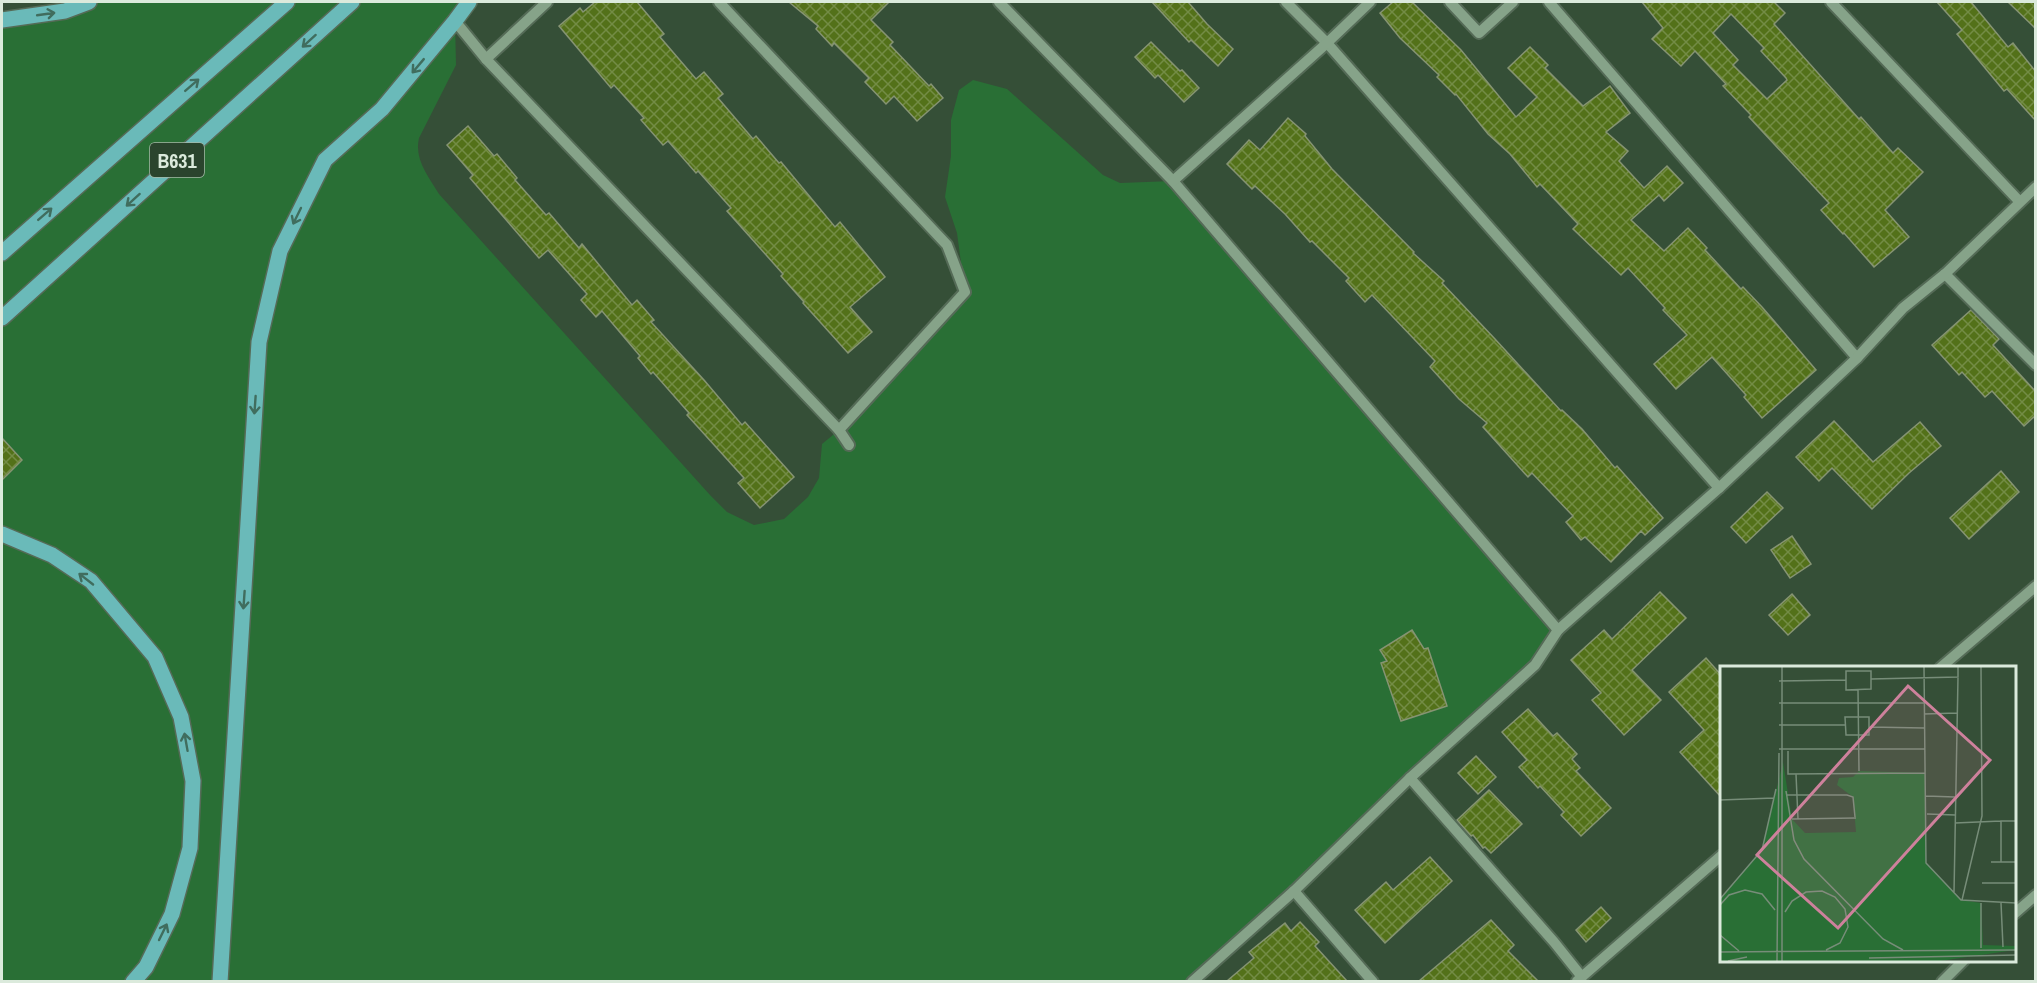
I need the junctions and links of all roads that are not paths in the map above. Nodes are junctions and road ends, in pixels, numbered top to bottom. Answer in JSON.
{"nodes":[{"id":1,"x":89,"y":2,"type":"edge"},
{"id":2,"x":287,"y":2,"type":"edge"},
{"id":3,"x":352,"y":2,"type":"edge"},
{"id":4,"x":469,"y":2,"type":"edge"},
{"id":5,"x":547,"y":2,"type":"edge"},
{"id":6,"x":719,"y":2,"type":"edge"},
{"id":7,"x":999,"y":2,"type":"edge"},
{"id":8,"x":1286,"y":2,"type":"edge"},
{"id":9,"x":1370,"y":2,"type":"edge"},
{"id":10,"x":1450,"y":2,"type":"edge"},
{"id":11,"x":1513,"y":2,"type":"edge"},
{"id":12,"x":1549,"y":2,"type":"edge"},
{"id":13,"x":1831,"y":2,"type":"edge"},
{"id":14,"x":2,"y":20,"type":"edge"},
{"id":15,"x":455,"y":21,"type":"junction"},
{"id":16,"x":1327,"y":43,"type":"junction"},
{"id":17,"x":486,"y":59,"type":"junction"},
{"id":18,"x":1173,"y":181,"type":"junction"},
{"id":19,"x":2036,"y":187,"type":"edge"},
{"id":20,"x":2019,"y":201,"type":"junction"},
{"id":21,"x":2,"y":253,"type":"edge"},
{"id":22,"x":1945,"y":274,"type":"junction"},
{"id":23,"x":2,"y":318,"type":"edge"},
{"id":24,"x":1857,"y":358,"type":"junction"},
{"id":25,"x":2036,"y":365,"type":"edge"},
{"id":26,"x":839,"y":430,"type":"junction"},
{"id":27,"x":849,"y":445,"type":"dead end"},
{"id":28,"x":1719,"y":488,"type":"junction"},
{"id":29,"x":2,"y":534,"type":"edge"},
{"id":30,"x":2036,"y":586,"type":"edge"},
{"id":31,"x":1558,"y":630,"type":"junction"},
{"id":32,"x":1942,"y":666,"type":"edge"},
{"id":33,"x":1410,"y":778,"type":"junction"},
{"id":34,"x":1720,"y":857,"type":"edge"},
{"id":35,"x":1294,"y":891,"type":"junction"},
{"id":36,"x":2036,"y":895,"type":"edge"},
{"id":37,"x":2016,"y":912,"type":"edge"},
{"id":38,"x":1963,"y":962,"type":"edge"},
{"id":39,"x":1579,"y":979,"type":"edge"},
{"id":40,"x":133,"y":981,"type":"edge"},
{"id":41,"x":220,"y":981,"type":"edge"},
{"id":42,"x":1192,"y":981,"type":"edge"},
{"id":43,"x":1372,"y":981,"type":"edge"},
{"id":44,"x":1942,"y":981,"type":"edge"}],
"edges":[{"from":14,"to":1,"type":"main road","one_way":true},
{"from":21,"to":2,"type":"main road","number":"B631","one_way":true},
{"from":3,"to":23,"type":"main road","number":"B631","one_way":true},
{"from":4,"to":15,"type":"main road"},
{"from":5,"to":17,"type":"street"},
{"from":6,"to":26,"type":"street"},
{"from":7,"to":18,"type":"street"},
{"from":8,"to":16,"type":"street"},
{"from":9,"to":16,"type":"street"},
{"from":10,"to":11,"type":"street"},
{"from":12,"to":24,"type":"street"},
{"from":13,"to":20,"type":"street"},
{"from":15,"to":17,"type":"street"},
{"from":15,"to":41,"type":"main road","one_way":true},
{"from":16,"to":18,"type":"street"},
{"from":16,"to":28,"type":"street"},
{"from":17,"to":26,"type":"street"},
{"from":18,"to":31,"type":"street"},
{"from":19,"to":20,"type":"street"},
{"from":20,"to":22,"type":"street"},
{"from":22,"to":24,"type":"street"},
{"from":22,"to":25,"type":"street"},
{"from":24,"to":28,"type":"street"},
{"from":26,"to":27,"type":"street"},
{"from":28,"to":31,"type":"street"},
{"from":40,"to":29,"type":"main road","one_way":true},
{"from":30,"to":32,"type":"street"},
{"from":31,"to":33,"type":"street"},
{"from":33,"to":35,"type":"street"},
{"from":33,"to":39,"type":"street"},
{"from":34,"to":39,"type":"street"},
{"from":35,"to":42,"type":"street"},
{"from":35,"to":43,"type":"street"},
{"from":36,"to":37,"type":"street"},
{"from":38,"to":44,"type":"street"}]}
